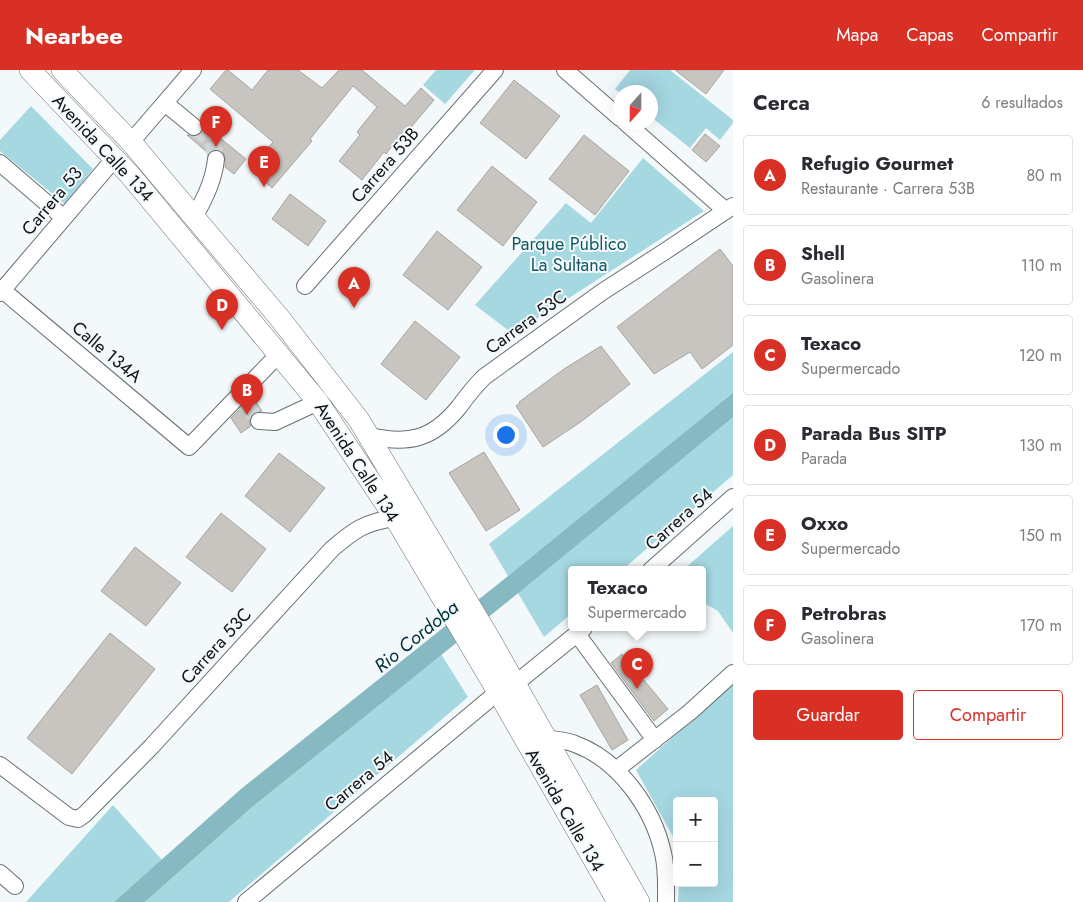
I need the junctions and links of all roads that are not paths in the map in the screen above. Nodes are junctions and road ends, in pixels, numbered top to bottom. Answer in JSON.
{"nodes":[{"id":1,"x":30,"y":70,"type":"edge"},
{"id":2,"x":62,"y":70,"type":"edge"},
{"id":3,"x":193,"y":70,"type":"edge"},
{"id":4,"x":495,"y":70,"type":"edge"},
{"id":5,"x":565,"y":70,"type":"edge"},
{"id":6,"x":165,"y":103,"type":"junction"},
{"id":7,"x":613,"y":112,"type":"edge"},
{"id":8,"x":194,"y":127,"type":"tunnel mouth"},
{"id":9,"x":635,"y":130,"type":"edge"},
{"id":10,"x":131,"y":142,"type":"junction"},
{"id":11,"x":115,"y":158,"type":"junction"},
{"id":12,"x":216,"y":159,"type":"tunnel mouth"},
{"id":13,"x":0,"y":164,"type":"edge"},
{"id":14,"x":730,"y":208,"type":"edge"},
{"id":15,"x":194,"y":217,"type":"junction"},
{"id":16,"x":64,"y":218,"type":"junction"},
{"id":17,"x":305,"y":286,"type":"dead end"},
{"id":18,"x":1,"y":291,"type":"edge"},
{"id":19,"x":279,"y":354,"type":"junction"},
{"id":20,"x":318,"y":402,"type":"junction"},
{"id":21,"x":259,"y":421,"type":"dead end"},
{"id":22,"x":370,"y":436,"type":"junction"},
{"id":23,"x":733,"y":498,"type":"edge"},
{"id":24,"x":394,"y":518,"type":"junction"},
{"id":25,"x":656,"y":566,"type":"edge"},
{"id":26,"x":453,"y":596,"type":"junction"},
{"id":27,"x":580,"y":631,"type":"edge"},
{"id":28,"x":733,"y":673,"type":"edge"},
{"id":29,"x":506,"y":688,"type":"junction"},
{"id":30,"x":545,"y":738,"type":"junction"},
{"id":31,"x":655,"y":740,"type":"junction"},
{"id":32,"x":0,"y":765,"type":"edge"},
{"id":33,"x":617,"y":769,"type":"junction"},
{"id":34,"x":0,"y":873,"type":"edge"},
{"id":35,"x":15,"y":886,"type":"dead end"},
{"id":36,"x":246,"y":902,"type":"edge"},
{"id":37,"x":618,"y":902,"type":"edge"},
{"id":38,"x":639,"y":902,"type":"edge"},
{"id":39,"x":666,"y":902,"type":"edge"}],
"edges":[{"from":1,"to":11,"type":"main road","name":"Avenida Calle 134"},
{"from":2,"to":10,"type":"main road","name":"Avenida Calle 134"},
{"from":3,"to":6,"type":"street"},
{"from":4,"to":17,"type":"street","name":"Carrera 53B"},
{"from":5,"to":7,"type":"street"},
{"from":6,"to":8,"type":"street"},
{"from":6,"to":10,"type":"street"},
{"from":9,"to":14,"type":"street"},
{"from":10,"to":15,"type":"main road","name":"Avenida Calle 134"},
{"from":11,"to":16,"type":"street","name":"Carrera 53"},
{"from":11,"to":19,"type":"main road","name":"Avenida Calle 134"},
{"from":12,"to":15,"type":"street"},
{"from":13,"to":16,"type":"street"},
{"from":14,"to":22,"type":"street","name":"Carrera 53C"},
{"from":15,"to":22,"type":"main road","name":"Avenida Calle 134"},
{"from":16,"to":18,"type":"street","name":"Carrera 53"},
{"from":18,"to":19,"type":"street","name":"Calle 134A"},
{"from":19,"to":20,"type":"main road","name":"Avenida Calle 134"},
{"from":20,"to":21,"type":"street"},
{"from":20,"to":24,"type":"main road","name":"Avenida Calle 134"},
{"from":22,"to":26,"type":"main road","name":"Avenida Calle 134"},
{"from":23,"to":25,"type":"street","name":"Carrera 54"},
{"from":24,"to":26,"type":"main road","name":"Avenida Calle 134"},
{"from":24,"to":32,"type":"street","name":"Carrera 53C"},
{"from":26,"to":29,"type":"main road","name":"Avenida Calle 134"},
{"from":27,"to":29,"type":"street","name":"Carrera 54"},
{"from":27,"to":31,"type":"street"},
{"from":28,"to":31,"type":"street"},
{"from":29,"to":30,"type":"main road","name":"Avenida Calle 134"},
{"from":29,"to":36,"type":"street","name":"Carrera 54"},
{"from":29,"to":37,"type":"main road","name":"Avenida Calle 134"},
{"from":30,"to":33,"type":"street"},
{"from":30,"to":38,"type":"main road","name":"Avenida Calle 134"},
{"from":31,"to":33,"type":"street"},
{"from":33,"to":39,"type":"street"},
{"from":34,"to":35,"type":"street"}]}
